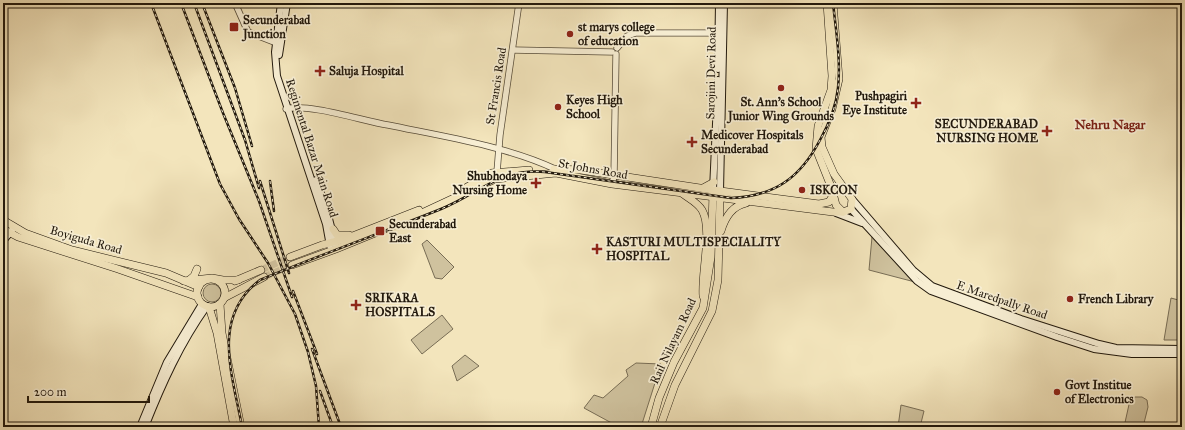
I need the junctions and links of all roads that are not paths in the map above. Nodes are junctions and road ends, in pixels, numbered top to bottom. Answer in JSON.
{"nodes":[{"id":1,"x":235,"y":3,"type":"edge"},
{"id":2,"x":281,"y":3,"type":"edge"},
{"id":3,"x":287,"y":3,"type":"edge"},
{"id":4,"x":519,"y":3,"type":"edge"},
{"id":5,"x":719,"y":3,"type":"edge"},
{"id":6,"x":724,"y":3,"type":"edge"},
{"id":7,"x":827,"y":3,"type":"edge"},
{"id":8,"x":833,"y":3,"type":"edge"},
{"id":9,"x":721,"y":33,"type":"junction"},
{"id":10,"x":278,"y":44,"type":"junction"},
{"id":11,"x":513,"y":50,"type":"junction"},
{"id":12,"x":615,"y":51,"type":"junction"},
{"id":13,"x":288,"y":109,"type":"junction"},
{"id":14,"x":498,"y":149,"type":"junction"},
{"id":15,"x":555,"y":171,"type":"junction"},
{"id":16,"x":497,"y":172,"type":"junction"},
{"id":17,"x":614,"y":176,"type":"junction"},
{"id":18,"x":612,"y":184,"type":"junction"},
{"id":19,"x":832,"y":189,"type":"junction"},
{"id":20,"x":682,"y":193,"type":"junction"},
{"id":21,"x":715,"y":193,"type":"junction"},
{"id":22,"x":852,"y":199,"type":"junction"},
{"id":23,"x":752,"y":203,"type":"junction"},
{"id":24,"x":851,"y":209,"type":"junction"},
{"id":25,"x":833,"y":212,"type":"junction"},
{"id":26,"x":843,"y":212,"type":"junction"},
{"id":27,"x":3,"y":220,"type":"edge"},
{"id":28,"x":865,"y":224,"type":"junction"},
{"id":29,"x":3,"y":229,"type":"edge"},
{"id":30,"x":333,"y":229,"type":"junction"},
{"id":31,"x":12,"y":231,"type":"junction"},
{"id":32,"x":355,"y":235,"type":"junction"},
{"id":33,"x":720,"y":237,"type":"junction"},
{"id":34,"x":3,"y":241,"type":"edge"},
{"id":35,"x":333,"y":247,"type":"junction"},
{"id":36,"x":290,"y":257,"type":"tunnel mouth"},
{"id":37,"x":292,"y":265,"type":"tunnel mouth"},
{"id":38,"x":197,"y":269,"type":"dead end"},
{"id":39,"x":156,"y":271,"type":"junction"},
{"id":40,"x":238,"y":280,"type":"junction"},
{"id":41,"x":185,"y":281,"type":"junction"},
{"id":42,"x":156,"y":282,"type":"junction"},
{"id":43,"x":221,"y":284,"type":"junction"},
{"id":44,"x":199,"y":287,"type":"junction"},
{"id":45,"x":198,"y":297,"type":"junction"},
{"id":46,"x":222,"y":301,"type":"junction"},
{"id":47,"x":704,"y":304,"type":"junction"},
{"id":48,"x":206,"y":306,"type":"junction"},
{"id":49,"x":1182,"y":349,"type":"edge"},
{"id":50,"x":1182,"y":354,"type":"edge"},
{"id":51,"x":668,"y":376,"type":"junction"},
{"id":52,"x":677,"y":380,"type":"junction"},
{"id":53,"x":140,"y":427,"type":"edge"},
{"id":54,"x":145,"y":427,"type":"edge"},
{"id":55,"x":234,"y":427,"type":"edge"},
{"id":56,"x":240,"y":427,"type":"edge"},
{"id":57,"x":651,"y":427,"type":"edge"},
{"id":58,"x":660,"y":427,"type":"edge"}],
"edges":[{"from":1,"to":10,"type":"street"},
{"from":2,"to":10,"type":"main road","name":"Regimental Bazar Main Road"},
{"from":3,"to":10,"type":"main road","name":"Regimental Bazar Main Road"},
{"from":4,"to":11,"type":"street","name":"St Francis Road"},
{"from":5,"to":9,"type":"main road","name":"Sarojini Devi Road"},
{"from":6,"to":9,"type":"main road","name":"Sarojini Devi Road"},
{"from":7,"to":19,"type":"main road"},
{"from":8,"to":22,"type":"main road"},
{"from":9,"to":12,"type":"street"},
{"from":9,"to":21,"type":"main road","name":"Sarojini Devi Road"},
{"from":10,"to":13,"type":"main road","name":"Regimental Bazar Main Road"},
{"from":11,"to":12,"type":"street"},
{"from":11,"to":14,"type":"street","name":"St Francis Road"},
{"from":12,"to":17,"type":"street"},
{"from":13,"to":14,"type":"street"},
{"from":13,"to":30,"type":"main road","name":"Regimental Bazar Main Road"},
{"from":13,"to":35,"type":"main road","name":"Regimental Bazar Main Road"},
{"from":14,"to":15,"type":"street"},
{"from":14,"to":16,"type":"street","name":"St Francis Road"},
{"from":15,"to":16,"type":"main road","name":"St Johns Road"},
{"from":15,"to":17,"type":"main road","name":"St Johns Road"},
{"from":15,"to":18,"type":"main road","name":"St Johns Road"},
{"from":15,"to":35,"type":"main road","name":"St Johns Road"},
{"from":16,"to":32,"type":"main road","name":"St Johns Road"},
{"from":17,"to":18,"type":"street"},
{"from":17,"to":21,"type":"main road","name":"St Johns Road"},
{"from":18,"to":20,"type":"main road","name":"St Johns Road"},
{"from":19,"to":21,"type":"main road","name":"St Johns Road"},
{"from":19,"to":26,"type":"main road"},
{"from":20,"to":21,"type":"main road","name":"St Johns Road"},
{"from":20,"to":47,"type":"main road"},
{"from":21,"to":23,"type":"main road","name":"St Johns Road"},
{"from":21,"to":33,"type":"main road","name":"Rail Nilayam Road"},
{"from":21,"to":47,"type":"main road","name":"Rail Nilayam Road"},
{"from":22,"to":24,"type":"main road"},
{"from":22,"to":49,"type":"main road","name":"E Maredpally Road"},
{"from":23,"to":25,"type":"main road","name":"St Johns Road"},
{"from":23,"to":33,"type":"main road"},
{"from":24,"to":26,"type":"main road","name":"St Johns Road"},
{"from":24,"to":28,"type":"main road","name":"E Maredpally Road"},
{"from":25,"to":26,"type":"main road","name":"St Johns Road"},
{"from":25,"to":28,"type":"main road"},
{"from":27,"to":31,"type":"main road","name":"Boyiguda Road"},
{"from":28,"to":50,"type":"main road","name":"E Maredpally Road"},
{"from":29,"to":31,"type":"main road","name":"Boyiguda Road"},
{"from":30,"to":32,"type":"main road"},
{"from":30,"to":35,"type":"main road","name":"Regimental Bazar Main Road"},
{"from":31,"to":34,"type":"main road"},
{"from":31,"to":39,"type":"main road","name":"Boyiguda Road"},
{"from":31,"to":42,"type":"main road","name":"Boyiguda Road"},
{"from":32,"to":35,"type":"main road","name":"St Johns Road"},
{"from":33,"to":52,"type":"main road","name":"Rail Nilayam Road"},
{"from":35,"to":36,"type":"main road","name":"St Johns Road"},
{"from":35,"to":37,"type":"main road","name":"St Johns Road"},
{"from":38,"to":41,"type":"main road"},
{"from":39,"to":41,"type":"main road","name":"Boyiguda Road"},
{"from":39,"to":42,"type":"main road"},
{"from":40,"to":41,"type":"main road"},
{"from":40,"to":43,"type":"main road"},
{"from":40,"to":46,"type":"main road"},
{"from":41,"to":44,"type":"main road","name":"Boyiguda Road"},
{"from":42,"to":45,"type":"main road","name":"Boyiguda Road"},
{"from":43,"to":44,"type":"main road"},
{"from":43,"to":46,"type":"main road"},
{"from":44,"to":45,"type":"main road"},
{"from":45,"to":48,"type":"main road"},
{"from":46,"to":48,"type":"main road"},
{"from":46,"to":56,"type":"main road"},
{"from":47,"to":51,"type":"main road","name":"Rail Nilayam Road"},
{"from":48,"to":53,"type":"main road"},
{"from":48,"to":54,"type":"main road"},
{"from":48,"to":55,"type":"main road"},
{"from":51,"to":52,"type":"main road"},
{"from":51,"to":57,"type":"main road","name":"Rail Nilayam Road"},
{"from":52,"to":58,"type":"main road","name":"Rail Nilayam Road"}]}
